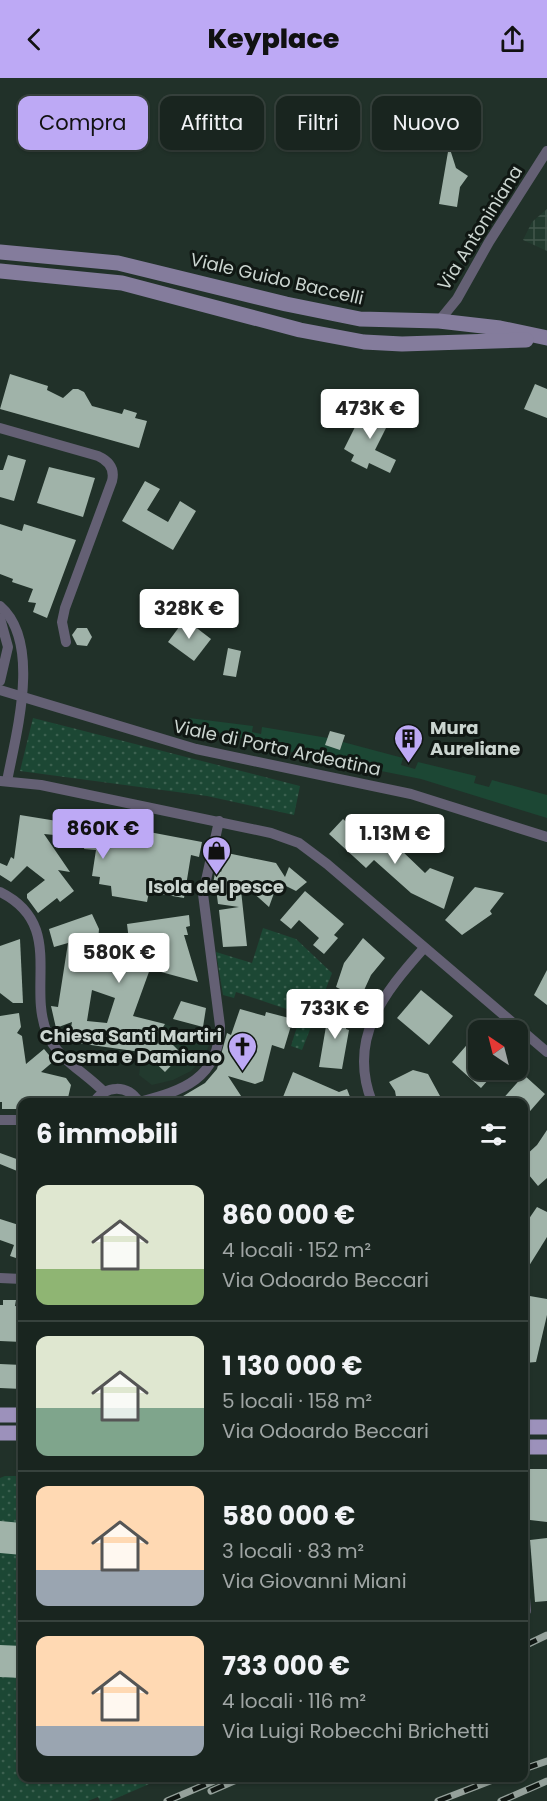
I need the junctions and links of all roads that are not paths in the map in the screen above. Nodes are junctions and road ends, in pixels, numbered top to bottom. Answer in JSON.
{"nodes":[{"id":1,"x":547,"y":151,"type":"edge"},
{"id":2,"x":0,"y":252,"type":"edge"},
{"id":3,"x":0,"y":271,"type":"edge"},
{"id":4,"x":439,"y":321,"type":"junction"},
{"id":5,"x":547,"y":339,"type":"edge"},
{"id":6,"x":0,"y":428,"type":"edge"},
{"id":7,"x":0,"y":606,"type":"edge"},
{"id":8,"x":0,"y":618,"type":"edge"},
{"id":9,"x":66,"y":642,"type":"dead end"},
{"id":10,"x":0,"y":681,"type":"edge"},
{"id":11,"x":0,"y":690,"type":"edge"},
{"id":12,"x":22,"y":698,"type":"junction"},
{"id":13,"x":4,"y":781,"type":"edge"},
{"id":14,"x":219,"y":821,"type":"junction"},
{"id":15,"x":547,"y":837,"type":"edge"},
{"id":16,"x":0,"y":892,"type":"edge"},
{"id":17,"x":424,"y":948,"type":"junction"},
{"id":18,"x":547,"y":1052,"type":"edge"},
{"id":19,"x":104,"y":1092,"type":"junction"},
{"id":20,"x":98,"y":1098,"type":"edge"},
{"id":21,"x":135,"y":1098,"type":"edge"},
{"id":22,"x":154,"y":1098,"type":"edge"},
{"id":23,"x":371,"y":1098,"type":"edge"},
{"id":24,"x":0,"y":1120,"type":"edge"},
{"id":25,"x":18,"y":1120,"type":"edge"},
{"id":26,"x":0,"y":1278,"type":"edge"},
{"id":27,"x":18,"y":1279,"type":"edge"},
{"id":28,"x":0,"y":1415,"type":"edge"},
{"id":29,"x":18,"y":1415,"type":"edge"},
{"id":30,"x":528,"y":1427,"type":"edge"},
{"id":31,"x":547,"y":1427,"type":"edge"},
{"id":32,"x":0,"y":1433,"type":"edge"},
{"id":33,"x":18,"y":1433,"type":"edge"},
{"id":34,"x":528,"y":1447,"type":"edge"},
{"id":35,"x":547,"y":1447,"type":"edge"}],
"edges":[{"from":1,"to":4,"type":"street","name":"Via Antoniniana"},
{"from":2,"to":4,"type":"street","name":"Viale Guido Baccelli"},
{"from":3,"to":5,"type":"street","name":"Viale Guido Baccelli"},
{"from":4,"to":5,"type":"street","name":"Viale Guido Baccelli"},
{"from":6,"to":9,"type":"street"},
{"from":7,"to":12,"type":"street"},
{"from":8,"to":10,"type":"street"},
{"from":11,"to":12,"type":"street","name":"Viale di Porta Ardeatina"},
{"from":12,"to":13,"type":"street"},
{"from":12,"to":15,"type":"street","name":"Viale di Porta Ardeatina"},
{"from":13,"to":14,"type":"street"},
{"from":14,"to":17,"type":"street"},
{"from":14,"to":22,"type":"street"},
{"from":16,"to":19,"type":"street"},
{"from":17,"to":18,"type":"street"},
{"from":17,"to":23,"type":"street"},
{"from":19,"to":20,"type":"street"},
{"from":19,"to":21,"type":"street"},
{"from":24,"to":25,"type":"street"},
{"from":26,"to":27,"type":"street"},
{"from":28,"to":29,"type":"main road"},
{"from":30,"to":31,"type":"main road"},
{"from":32,"to":33,"type":"main road"},
{"from":34,"to":35,"type":"main road"}]}
